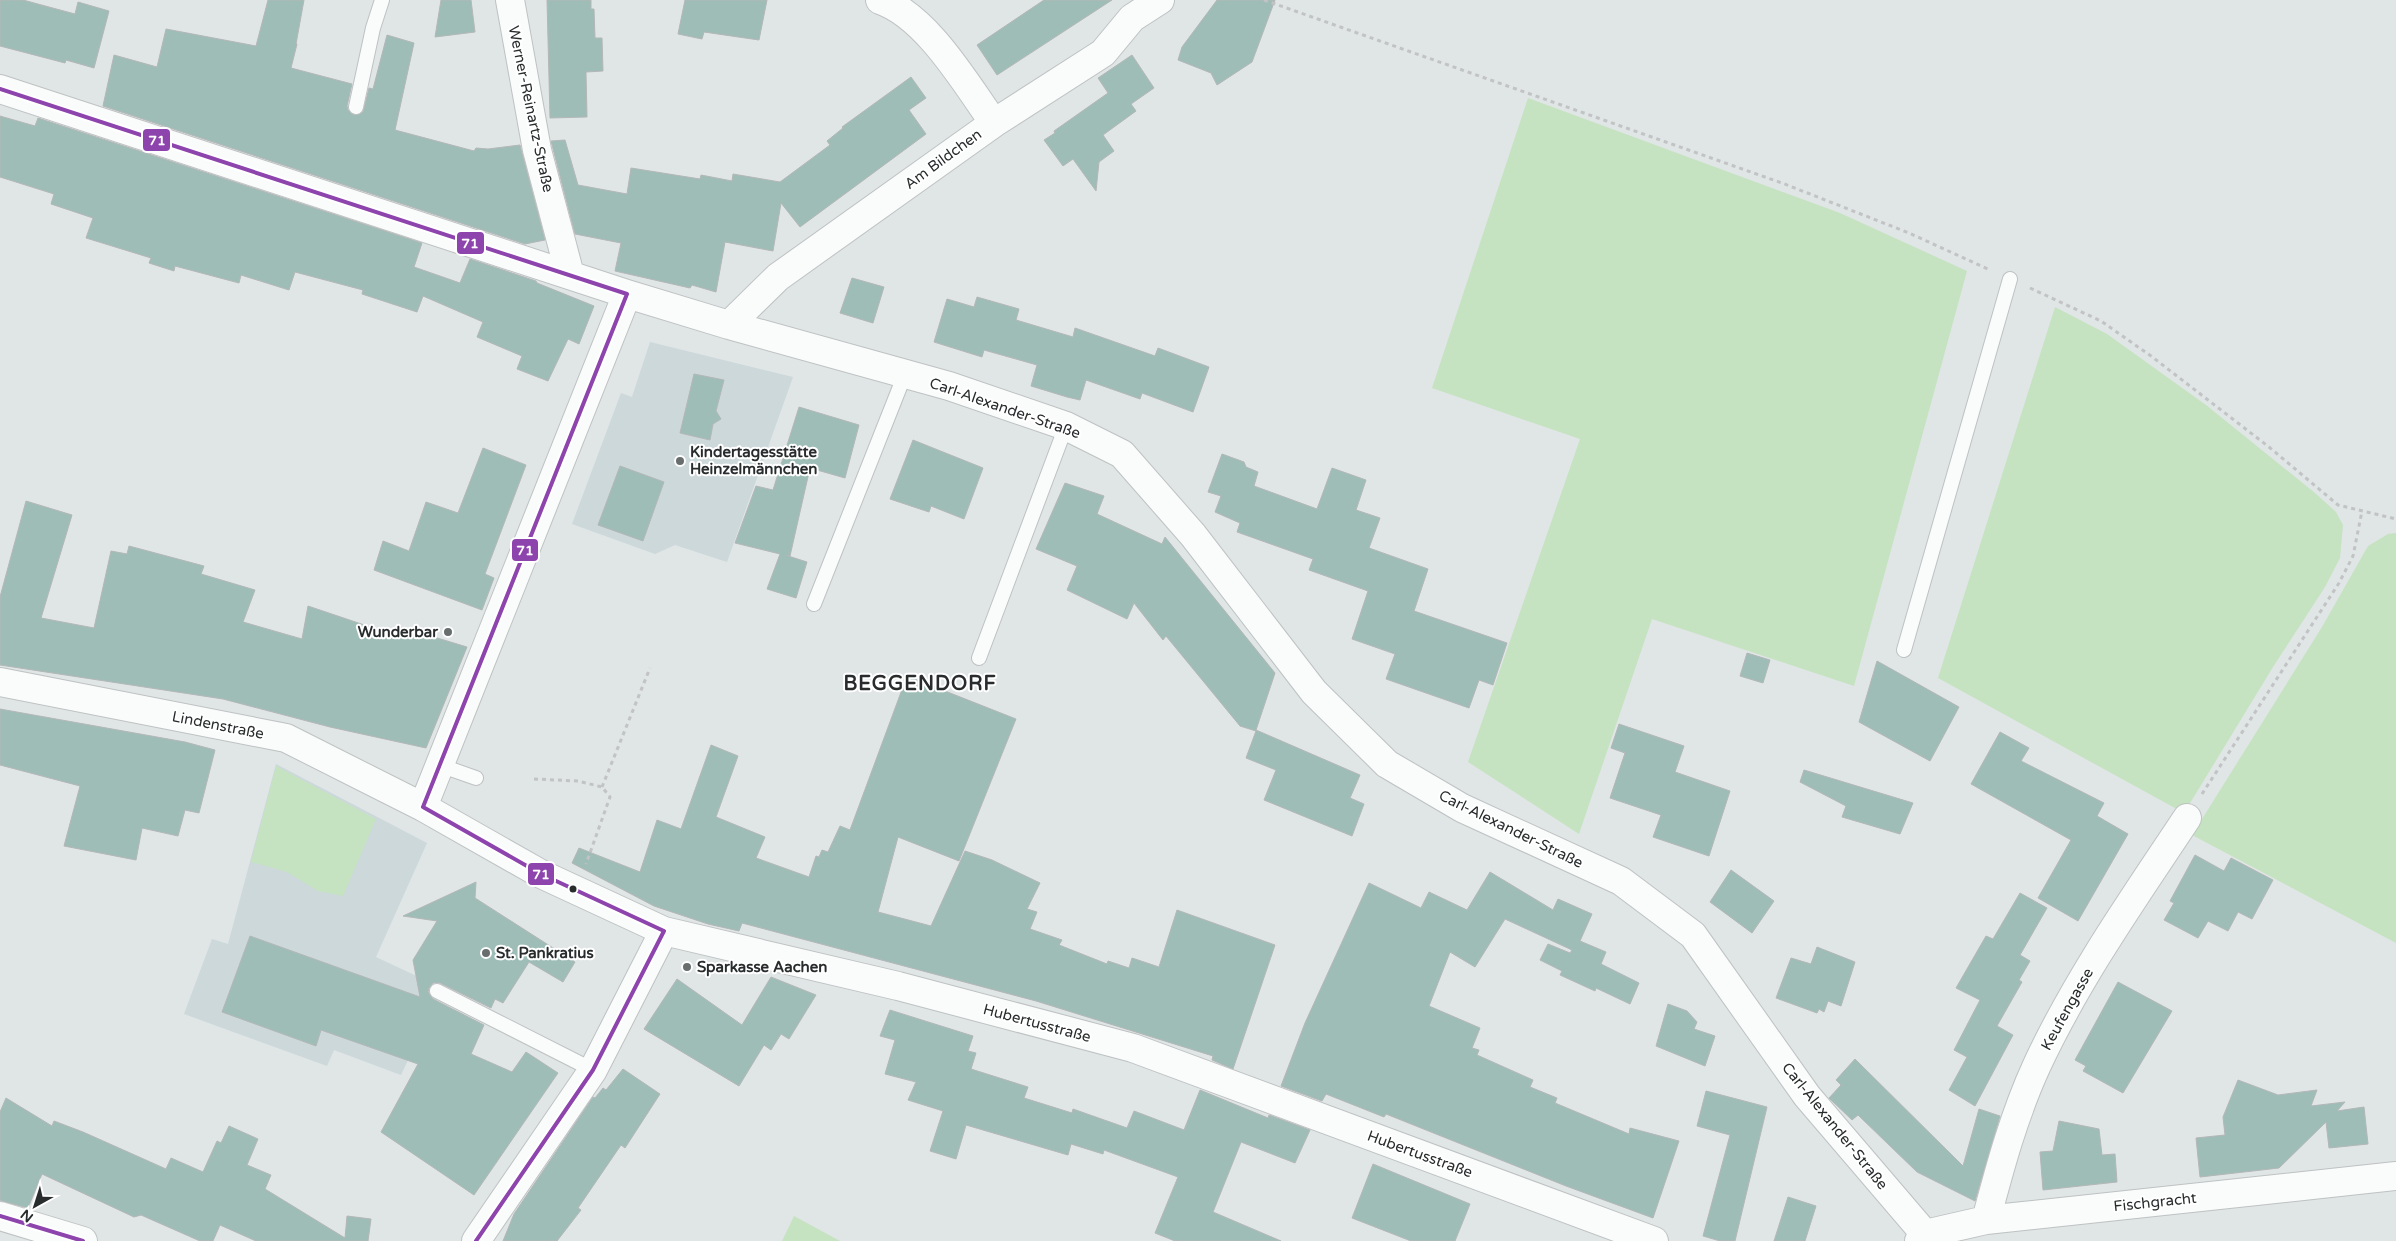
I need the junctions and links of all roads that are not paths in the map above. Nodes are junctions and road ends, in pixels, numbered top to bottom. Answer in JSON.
{"nodes":[{"id":1,"x":382,"y":0,"type":"edge"},
{"id":2,"x":510,"y":0,"type":"edge"},
{"id":3,"x":880,"y":0,"type":"edge"},
{"id":4,"x":1160,"y":0,"type":"edge"},
{"id":5,"x":0,"y":89,"type":"edge"},
{"id":6,"x":356,"y":107,"type":"dead end"},
{"id":7,"x":994,"y":123,"type":"junction"},
{"id":8,"x":570,"y":275,"type":"junction"},
{"id":9,"x":2010,"y":279,"type":"road end"},
{"id":10,"x":627,"y":294,"type":"junction"},
{"id":11,"x":730,"y":325,"type":"junction"},
{"id":12,"x":905,"y":374,"type":"junction"},
{"id":13,"x":1066,"y":426,"type":"junction"},
{"id":14,"x":814,"y":604,"type":"dead end"},
{"id":15,"x":1904,"y":650,"type":"dead end"},
{"id":16,"x":979,"y":658,"type":"dead end"},
{"id":17,"x":0,"y":682,"type":"edge"},
{"id":18,"x":439,"y":765,"type":"junction"},
{"id":19,"x":476,"y":778,"type":"dead end"},
{"id":20,"x":423,"y":806,"type":"junction"},
{"id":21,"x":2187,"y":818,"type":"road end"},
{"id":22,"x":664,"y":931,"type":"junction"},
{"id":23,"x":437,"y":991,"type":"dead end"},
{"id":24,"x":592,"y":1070,"type":"junction"},
{"id":25,"x":2396,"y":1176,"type":"edge"},
{"id":26,"x":0,"y":1216,"type":"edge"},
{"id":27,"x":1986,"y":1220,"type":"junction"},
{"id":28,"x":1922,"y":1238,"type":"edge"},
{"id":29,"x":84,"y":1241,"type":"edge"},
{"id":30,"x":476,"y":1241,"type":"edge"},
{"id":31,"x":1654,"y":1241,"type":"edge"}],
"edges":[{"from":1,"to":6,"type":"lane"},
{"from":2,"to":8,"type":"street","name":"Werner-Reinartz-Straße"},
{"from":3,"to":7,"type":"street"},
{"from":4,"to":7,"type":"street","name":"Am Bildchen"},
{"from":5,"to":8,"type":"street","name":"Carl-Alexander-Straße"},
{"from":7,"to":11,"type":"street","name":"Am Bildchen"},
{"from":8,"to":10,"type":"street","name":"Carl-Alexander-Straße"},
{"from":9,"to":15,"type":"lane"},
{"from":10,"to":11,"type":"street","name":"Carl-Alexander-Straße"},
{"from":10,"to":18,"type":"street"},
{"from":11,"to":12,"type":"street","name":"Carl-Alexander-Straße"},
{"from":12,"to":13,"type":"street","name":"Carl-Alexander-Straße"},
{"from":12,"to":14,"type":"lane"},
{"from":13,"to":16,"type":"lane"},
{"from":13,"to":28,"type":"street","name":"Carl-Alexander-Straße"},
{"from":17,"to":20,"type":"street","name":"Lindenstraße"},
{"from":18,"to":19,"type":"lane"},
{"from":18,"to":20,"type":"street"},
{"from":20,"to":22,"type":"street","name":"Hubertusstraße"},
{"from":21,"to":27,"type":"street","name":"Keufengasse"},
{"from":22,"to":24,"type":"street"},
{"from":22,"to":31,"type":"street","name":"Hubertusstraße"},
{"from":23,"to":24,"type":"lane"},
{"from":24,"to":30,"type":"street"},
{"from":25,"to":27,"type":"street","name":"Fischgracht"},
{"from":26,"to":29,"type":"street"},
{"from":27,"to":28,"type":"street","name":"Fischgracht"}]}
